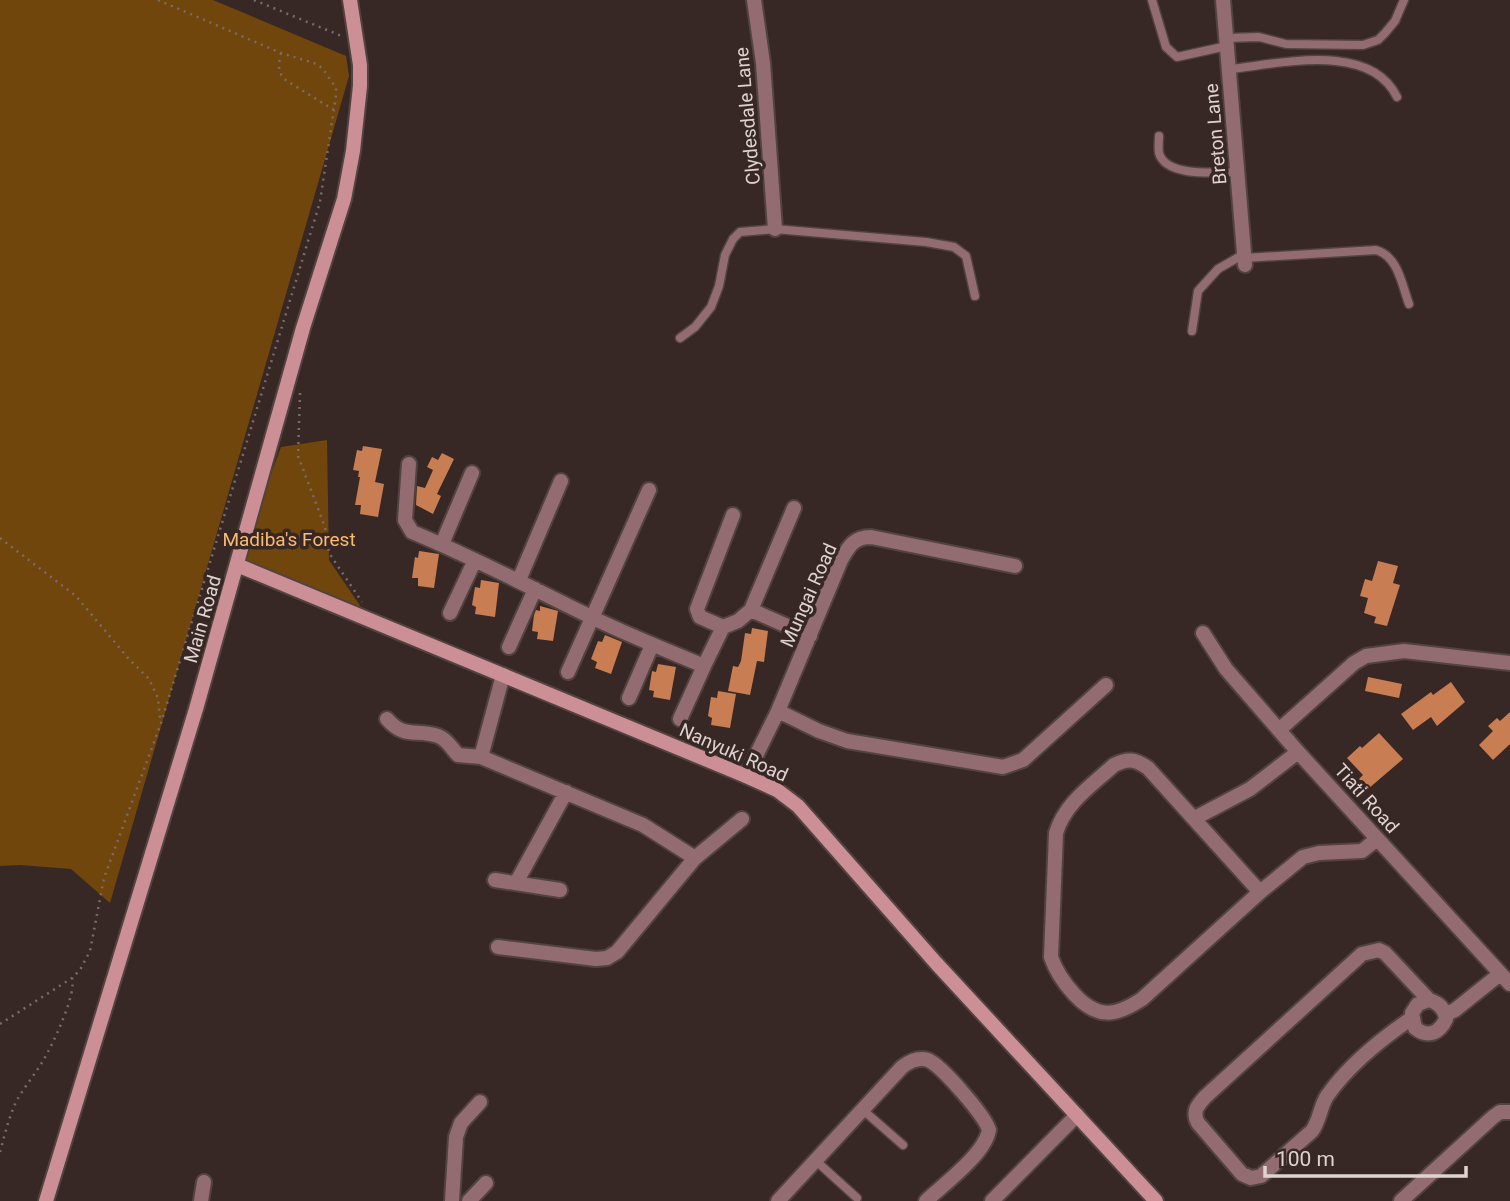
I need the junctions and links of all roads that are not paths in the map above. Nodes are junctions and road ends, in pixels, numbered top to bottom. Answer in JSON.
{"nodes":[{"id":1,"x":350,"y":0,"type":"edge"},
{"id":2,"x":754,"y":0,"type":"edge"},
{"id":3,"x":1152,"y":0,"type":"edge"},
{"id":4,"x":1223,"y":0,"type":"edge"},
{"id":5,"x":1404,"y":0,"type":"edge"},
{"id":6,"x":1226,"y":42,"type":"junction"},
{"id":7,"x":1230,"y":69,"type":"junction"},
{"id":8,"x":1397,"y":97,"type":"dead end"},
{"id":9,"x":1159,"y":136,"type":"dead end"},
{"id":10,"x":1238,"y":172,"type":"junction"},
{"id":11,"x":775,"y":229,"type":"junction"},
{"id":12,"x":1245,"y":259,"type":"junction"},
{"id":13,"x":975,"y":296,"type":"dead end"},
{"id":14,"x":1409,"y":304,"type":"dead end"},
{"id":15,"x":1192,"y":331,"type":"dead end"},
{"id":16,"x":680,"y":338,"type":"dead end"},
{"id":17,"x":409,"y":464,"type":"dead end"},
{"id":18,"x":472,"y":473,"type":"dead end"},
{"id":19,"x":561,"y":481,"type":"dead end"},
{"id":20,"x":649,"y":490,"type":"dead end"},
{"id":21,"x":794,"y":508,"type":"dead end"},
{"id":22,"x":733,"y":515,"type":"dead end"},
{"id":23,"x":442,"y":544,"type":"junction"},
{"id":24,"x":475,"y":561,"type":"junction"},
{"id":25,"x":237,"y":565,"type":"junction"},
{"id":26,"x":1014,"y":566,"type":"dead end"},
{"id":27,"x":519,"y":580,"type":"junction"},
{"id":28,"x":535,"y":589,"type":"junction"},
{"id":29,"x":751,"y":610,"type":"junction"},
{"id":30,"x":450,"y":613,"type":"dead end"},
{"id":31,"x":592,"y":618,"type":"junction"},
{"id":32,"x":723,"y":626,"type":"junction"},
{"id":33,"x":1203,"y":632,"type":"dead end"},
{"id":34,"x":810,"y":636,"type":"junction"},
{"id":35,"x":652,"y":645,"type":"junction"},
{"id":36,"x":509,"y":647,"type":"dead end"},
{"id":37,"x":1510,"y":663,"type":"edge"},
{"id":38,"x":704,"y":666,"type":"junction"},
{"id":39,"x":568,"y":672,"type":"dead end"},
{"id":40,"x":503,"y":676,"type":"junction"},
{"id":41,"x":1106,"y":685,"type":"dead end"},
{"id":42,"x":629,"y":698,"type":"dead end"},
{"id":43,"x":778,"y":711,"type":"junction"},
{"id":44,"x":387,"y":719,"type":"dead end"},
{"id":45,"x":680,"y":719,"type":"dead end"},
{"id":46,"x":1279,"y":730,"type":"junction"},
{"id":47,"x":1298,"y":752,"type":"junction"},
{"id":48,"x":481,"y":757,"type":"junction"},
{"id":49,"x":746,"y":776,"type":"junction"},
{"id":50,"x":566,"y":792,"type":"junction"},
{"id":51,"x":1195,"y":818,"type":"junction"},
{"id":52,"x":742,"y":819,"type":"dead end"},
{"id":53,"x":1377,"y":839,"type":"junction"},
{"id":54,"x":695,"y":858,"type":"junction"},
{"id":55,"x":495,"y":880,"type":"dead end"},
{"id":56,"x":516,"y":883,"type":"junction"},
{"id":57,"x":561,"y":890,"type":"dead end"},
{"id":58,"x":1260,"y":892,"type":"junction"},
{"id":59,"x":498,"y":947,"type":"dead end"},
{"id":60,"x":1505,"y":979,"type":"edge"},
{"id":61,"x":1430,"y":1000,"type":"junction"},
{"id":62,"x":1446,"y":1014,"type":"junction"},
{"id":63,"x":1412,"y":1018,"type":"junction"},
{"id":64,"x":480,"y":1102,"type":"dead end"},
{"id":65,"x":863,"y":1110,"type":"junction"},
{"id":66,"x":1510,"y":1112,"type":"edge"},
{"id":67,"x":1077,"y":1115,"type":"junction"},
{"id":68,"x":903,"y":1145,"type":"dead end"},
{"id":69,"x":815,"y":1160,"type":"junction"},
{"id":70,"x":204,"y":1182,"type":"dead end"},
{"id":71,"x":486,"y":1183,"type":"dead end"},
{"id":72,"x":857,"y":1198,"type":"dead end"},
{"id":73,"x":46,"y":1201,"type":"edge"},
{"id":74,"x":201,"y":1201,"type":"edge"},
{"id":75,"x":452,"y":1201,"type":"edge"},
{"id":76,"x":469,"y":1201,"type":"edge"},
{"id":77,"x":778,"y":1201,"type":"edge"},
{"id":78,"x":926,"y":1201,"type":"edge"},
{"id":79,"x":992,"y":1201,"type":"edge"},
{"id":80,"x":1156,"y":1201,"type":"edge"},
{"id":81,"x":1401,"y":1201,"type":"edge"}],
"edges":[{"from":1,"to":25,"type":"street","name":"Main Road"},
{"from":2,"to":11,"type":"street","name":"Clydesdale Lane"},
{"from":3,"to":6,"type":"lane"},
{"from":4,"to":6,"type":"street","name":"Breton Lane"},
{"from":5,"to":6,"type":"lane"},
{"from":6,"to":7,"type":"street","name":"Breton Lane"},
{"from":7,"to":8,"type":"lane"},
{"from":7,"to":10,"type":"street","name":"Breton Lane"},
{"from":9,"to":10,"type":"lane"},
{"from":10,"to":12,"type":"street","name":"Breton Lane"},
{"from":11,"to":13,"type":"lane"},
{"from":11,"to":16,"type":"lane"},
{"from":12,"to":14,"type":"lane"},
{"from":12,"to":15,"type":"lane"},
{"from":17,"to":23,"type":"street"},
{"from":18,"to":23,"type":"street"},
{"from":19,"to":27,"type":"street"},
{"from":20,"to":31,"type":"street"},
{"from":21,"to":29,"type":"street"},
{"from":22,"to":32,"type":"street"},
{"from":23,"to":24,"type":"street"},
{"from":24,"to":27,"type":"street"},
{"from":24,"to":30,"type":"street"},
{"from":25,"to":40,"type":"street","name":"Nanyuki Road"},
{"from":25,"to":73,"type":"street","name":"Main Road"},
{"from":26,"to":34,"type":"street","name":"Mungai Road"},
{"from":27,"to":28,"type":"street"},
{"from":28,"to":31,"type":"street"},
{"from":28,"to":36,"type":"street"},
{"from":29,"to":32,"type":"street"},
{"from":29,"to":34,"type":"street"},
{"from":31,"to":35,"type":"street"},
{"from":31,"to":39,"type":"street"},
{"from":32,"to":38,"type":"street"},
{"from":33,"to":46,"type":"street","name":"Tiati Road"},
{"from":34,"to":43,"type":"street","name":"Mungai Road"},
{"from":35,"to":38,"type":"street"},
{"from":35,"to":42,"type":"street"},
{"from":37,"to":46,"type":"street"},
{"from":38,"to":45,"type":"street"},
{"from":40,"to":48,"type":"street"},
{"from":40,"to":49,"type":"street","name":"Nanyuki Road"},
{"from":41,"to":43,"type":"street"},
{"from":43,"to":49,"type":"street","name":"Mungai Road"},
{"from":44,"to":48,"type":"street"},
{"from":46,"to":47,"type":"street","name":"Tiati Road"},
{"from":47,"to":51,"type":"street"},
{"from":47,"to":53,"type":"street","name":"Tiati Road"},
{"from":48,"to":50,"type":"street"},
{"from":49,"to":67,"type":"street","name":"Nanyuki Road"},
{"from":50,"to":54,"type":"street"},
{"from":50,"to":56,"type":"street"},
{"from":51,"to":58,"type":"street"},
{"from":51,"to":58,"type":"street"},
{"from":52,"to":54,"type":"street"},
{"from":53,"to":58,"type":"street"},
{"from":53,"to":60,"type":"street","name":"Tiati Road"},
{"from":54,"to":59,"type":"street"},
{"from":55,"to":56,"type":"street"},
{"from":56,"to":57,"type":"street"},
{"from":60,"to":62,"type":"street"},
{"from":61,"to":62,"type":"street"},
{"from":61,"to":63,"type":"street"},
{"from":61,"to":63,"type":"street"},
{"from":62,"to":63,"type":"street"},
{"from":64,"to":75,"type":"street"},
{"from":65,"to":68,"type":"lane"},
{"from":65,"to":69,"type":"street"},
{"from":65,"to":78,"type":"street"},
{"from":66,"to":81,"type":"street"},
{"from":67,"to":79,"type":"street"},
{"from":67,"to":80,"type":"street","name":"Nanyuki Road"},
{"from":69,"to":72,"type":"lane"},
{"from":69,"to":77,"type":"street"},
{"from":70,"to":74,"type":"street"},
{"from":71,"to":76,"type":"street"}]}
